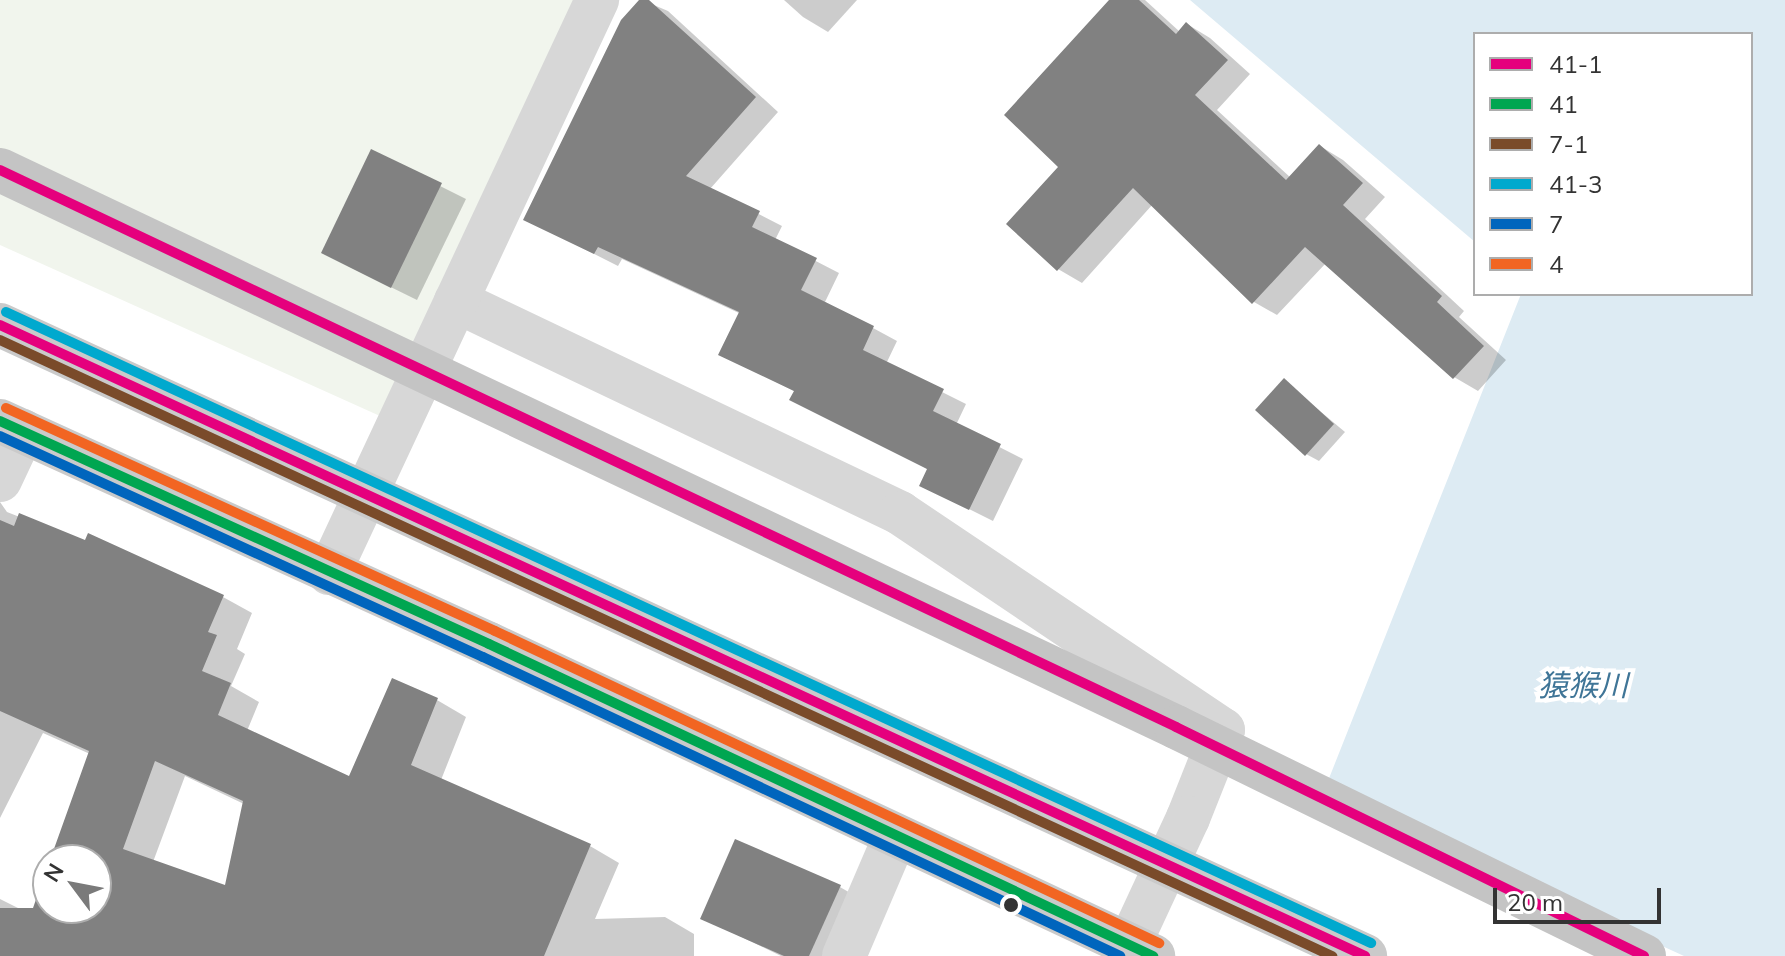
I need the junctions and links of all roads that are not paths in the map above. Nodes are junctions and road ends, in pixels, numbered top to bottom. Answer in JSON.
{"nodes":[{"id":1,"x":597,"y":0,"type":"edge"},
{"id":2,"x":0,"y":170,"type":"edge"},
{"id":3,"x":456,"y":301,"type":"junction"},
{"id":4,"x":0,"y":325,"type":"edge"},
{"id":5,"x":12,"y":426,"type":"edge"},
{"id":6,"x":0,"y":480,"type":"edge"},
{"id":7,"x":365,"y":494,"type":"junction"},
{"id":8,"x":329,"y":573,"type":"junction"},
{"id":9,"x":895,"y":837,"type":"junction"},
{"id":10,"x":1166,"y":864,"type":"junction"},
{"id":11,"x":1141,"y":950,"type":"edge"},
{"id":12,"x":844,"y":956,"type":"edge"},
{"id":13,"x":1365,"y":956,"type":"edge"},
{"id":14,"x":1644,"y":956,"type":"edge"}],
"edges":[{"from":1,"to":3,"type":"street"},
{"from":2,"to":14,"type":"highway"},
{"from":3,"to":7,"type":"street"},
{"from":3,"to":10,"type":"street"},
{"from":4,"to":7,"type":"main road"},
{"from":5,"to":6,"type":"street"},
{"from":5,"to":8,"type":"main road"},
{"from":7,"to":8,"type":"street"},
{"from":7,"to":10,"type":"main road"},
{"from":8,"to":9,"type":"main road"},
{"from":9,"to":11,"type":"main road"},
{"from":9,"to":12,"type":"street"},
{"from":10,"to":11,"type":"street"},
{"from":10,"to":13,"type":"main road"}]}
